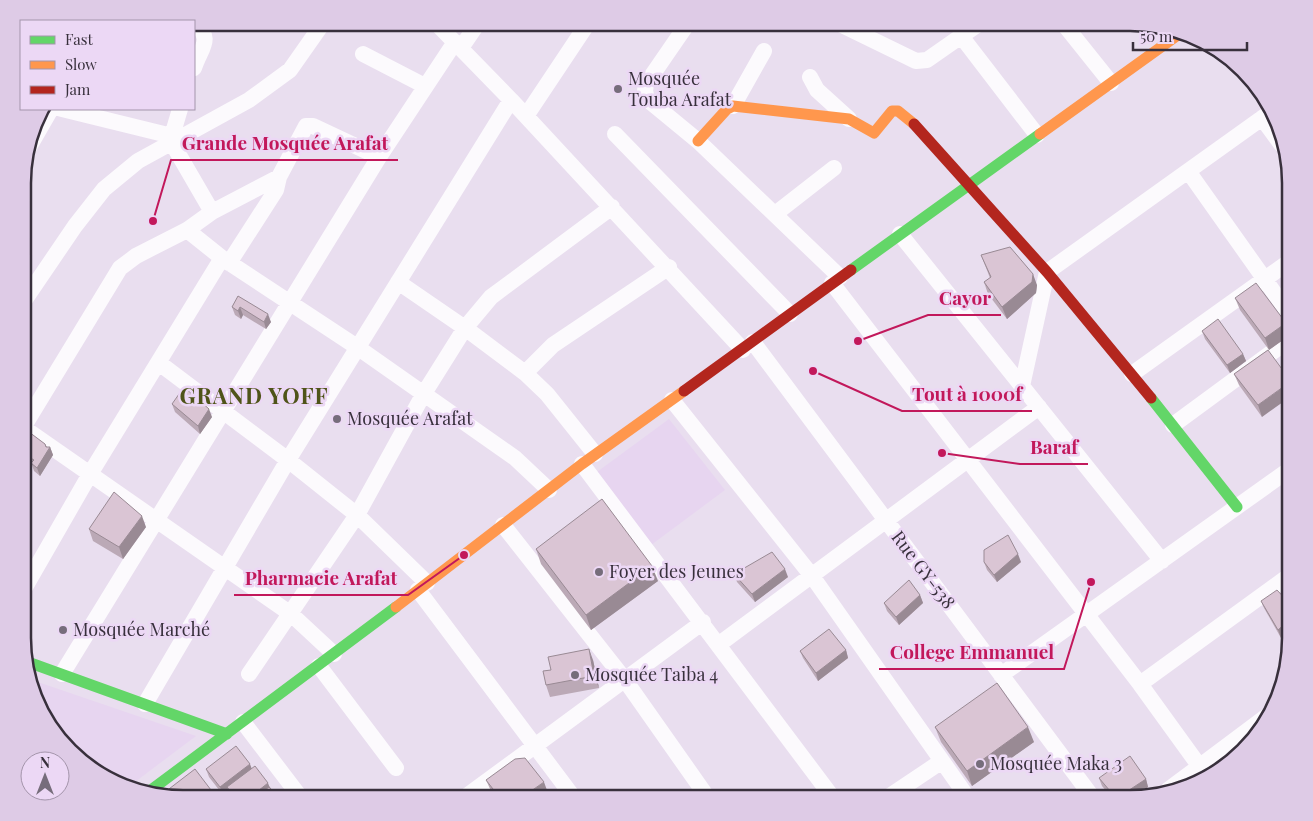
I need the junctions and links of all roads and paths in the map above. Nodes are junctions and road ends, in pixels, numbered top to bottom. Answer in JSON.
{"nodes":[{"id":1,"x":203,"y":31,"type":"edge"},
{"id":2,"x":318,"y":31,"type":"edge"},
{"id":3,"x":445,"y":31,"type":"edge"},
{"id":4,"x":470,"y":31,"type":"edge"},
{"id":5,"x":582,"y":31,"type":"edge"},
{"id":6,"x":682,"y":31,"type":"edge"},
{"id":7,"x":856,"y":31,"type":"edge"},
{"id":8,"x":968,"y":31,"type":"edge"},
{"id":9,"x":1069,"y":31,"type":"edge"},
{"id":10,"x":961,"y":36,"type":"junction"},
{"id":11,"x":1174,"y":38,"type":"edge"},
{"id":12,"x":458,"y":45,"type":"junction"},
{"id":13,"x":764,"y":51,"type":"dead end"},
{"id":14,"x":363,"y":54,"type":"dead end"},
{"id":15,"x":195,"y":62,"type":"edge"},
{"id":16,"x":810,"y":77,"type":"dead end"},
{"id":17,"x":1111,"y":83,"type":"junction"},
{"id":18,"x":425,"y":86,"type":"junction"},
{"id":19,"x":511,"y":100,"type":"junction"},
{"id":20,"x":733,"y":106,"type":"junction"},
{"id":21,"x":66,"y":110,"type":"edge"},
{"id":22,"x":180,"y":110,"type":"edge"},
{"id":23,"x":526,"y":116,"type":"junction"},
{"id":24,"x":1266,"y":116,"type":"edge"},
{"id":25,"x":849,"y":119,"type":"junction"},
{"id":26,"x":615,"y":134,"type":"dead end"},
{"id":27,"x":1037,"y":135,"type":"junction"},
{"id":28,"x":172,"y":140,"type":"junction"},
{"id":29,"x":698,"y":141,"type":"junction"},
{"id":30,"x":379,"y":157,"type":"junction"},
{"id":31,"x":834,"y":168,"type":"dead end"},
{"id":32,"x":1188,"y":170,"type":"junction"},
{"id":33,"x":279,"y":177,"type":"junction"},
{"id":34,"x":968,"y":185,"type":"junction"},
{"id":35,"x":612,"y":207,"type":"junction"},
{"id":36,"x":212,"y":212,"type":"junction"},
{"id":37,"x":775,"y":214,"type":"junction"},
{"id":38,"x":187,"y":230,"type":"junction"},
{"id":39,"x":900,"y":234,"type":"junction"},
{"id":40,"x":225,"y":261,"type":"junction"},
{"id":41,"x":1281,"y":267,"type":"edge"},
{"id":42,"x":669,"y":268,"type":"junction"},
{"id":43,"x":1046,"y":272,"type":"junction"},
{"id":44,"x":1265,"y":279,"type":"junction"},
{"id":45,"x":836,"y":280,"type":"junction"},
{"id":46,"x":398,"y":282,"type":"junction"},
{"id":47,"x":31,"y":292,"type":"edge"},
{"id":48,"x":289,"y":302,"type":"junction"},
{"id":49,"x":1281,"y":302,"type":"edge"},
{"id":50,"x":790,"y":314,"type":"junction"},
{"id":51,"x":465,"y":328,"type":"junction"},
{"id":52,"x":748,"y":346,"type":"junction"},
{"id":53,"x":1281,"y":346,"type":"edge"},
{"id":54,"x":357,"y":347,"type":"junction"},
{"id":55,"x":159,"y":363,"type":"junction"},
{"id":56,"x":525,"y":373,"type":"junction"},
{"id":57,"x":1132,"y":374,"type":"junction"},
{"id":58,"x":1022,"y":386,"type":"junction"},
{"id":59,"x":423,"y":395,"type":"junction"},
{"id":60,"x":672,"y":400,"type":"junction"},
{"id":61,"x":1039,"y":408,"type":"junction"},
{"id":62,"x":223,"y":412,"type":"junction"},
{"id":63,"x":31,"y":415,"type":"edge"},
{"id":64,"x":1173,"y":425,"type":"junction"},
{"id":65,"x":31,"y":432,"type":"edge"},
{"id":66,"x":589,"y":459,"type":"junction"},
{"id":67,"x":288,"y":460,"type":"junction"},
{"id":68,"x":968,"y":460,"type":"junction"},
{"id":69,"x":90,"y":474,"type":"junction"},
{"id":70,"x":1281,"y":475,"type":"edge"},
{"id":71,"x":549,"y":490,"type":"junction"},
{"id":72,"x":1237,"y":507,"type":"junction"},
{"id":73,"x":357,"y":515,"type":"junction"},
{"id":74,"x":886,"y":520,"type":"junction"},
{"id":75,"x":157,"y":521,"type":"junction"},
{"id":76,"x":503,"y":526,"type":"junction"},
{"id":77,"x":1162,"y":561,"type":"junction"},
{"id":78,"x":224,"y":567,"type":"junction"},
{"id":79,"x":812,"y":576,"type":"junction"},
{"id":80,"x":31,"y":577,"type":"edge"},
{"id":81,"x":1281,"y":582,"type":"edge"},
{"id":82,"x":423,"y":587,"type":"junction"},
{"id":83,"x":291,"y":614,"type":"junction"},
{"id":84,"x":1087,"y":614,"type":"junction"},
{"id":85,"x":702,"y":622,"type":"junction"},
{"id":86,"x":718,"y":645,"type":"junction"},
{"id":87,"x":334,"y":654,"type":"junction"},
{"id":88,"x":34,"y":664,"type":"edge"},
{"id":89,"x":319,"y":666,"type":"junction"},
{"id":90,"x":62,"y":674,"type":"junction"},
{"id":91,"x":249,"y":674,"type":"dead end"},
{"id":92,"x":1001,"y":675,"type":"junction"},
{"id":93,"x":625,"y":680,"type":"junction"},
{"id":94,"x":1140,"y":684,"type":"junction"},
{"id":95,"x":145,"y":704,"type":"junction"},
{"id":96,"x":243,"y":722,"type":"junction"},
{"id":97,"x":227,"y":734,"type":"junction"},
{"id":98,"x":1246,"y":735,"type":"edge"},
{"id":99,"x":536,"y":746,"type":"junction"},
{"id":100,"x":942,"y":761,"type":"junction"},
{"id":101,"x":1213,"y":764,"type":"edge"},
{"id":102,"x":396,"y":768,"type":"dead end"},
{"id":103,"x":1203,"y":771,"type":"edge"},
{"id":104,"x":156,"y":787,"type":"edge"},
{"id":105,"x":702,"y":789,"type":"edge"},
{"id":106,"x":826,"y":789,"type":"edge"},
{"id":107,"x":900,"y":789,"type":"edge"},
{"id":108,"x":962,"y":789,"type":"edge"},
{"id":109,"x":1086,"y":789,"type":"edge"},
{"id":110,"x":295,"y":790,"type":"edge"},
{"id":111,"x":476,"y":790,"type":"edge"},
{"id":112,"x":568,"y":790,"type":"edge"}],
"edges":[{"from":1,"to":15,"type":"street"},
{"from":2,"to":28,"type":"street"},
{"from":3,"to":12,"type":"street","name":"Rue GY-538"},
{"from":4,"to":12,"type":"street"},
{"from":5,"to":23,"type":"street"},
{"from":6,"to":29,"type":"street"},
{"from":7,"to":10,"type":"street"},
{"from":8,"to":10,"type":"street"},
{"from":9,"to":17,"type":"street"},
{"from":10,"to":27,"type":"street"},
{"from":11,"to":17,"type":"street"},
{"from":12,"to":18,"type":"street"},
{"from":12,"to":19,"type":"street","name":"Rue GY-538"},
{"from":13,"to":20,"type":"street"},
{"from":14,"to":18,"type":"street"},
{"from":16,"to":25,"type":"street"},
{"from":17,"to":27,"type":"street"},
{"from":18,"to":30,"type":"street"},
{"from":19,"to":23,"type":"street","name":"Rue GY-538"},
{"from":19,"to":46,"type":"street"},
{"from":20,"to":25,"type":"street"},
{"from":20,"to":29,"type":"street"},
{"from":21,"to":28,"type":"street"},
{"from":22,"to":28,"type":"street"},
{"from":23,"to":35,"type":"street","name":"Rue GY-538"},
{"from":24,"to":32,"type":"street"},
{"from":25,"to":34,"type":"street"},
{"from":26,"to":50,"type":"street"},
{"from":27,"to":34,"type":"street"},
{"from":28,"to":36,"type":"street"},
{"from":28,"to":47,"type":"street"},
{"from":29,"to":37,"type":"street"},
{"from":30,"to":33,"type":"street"},
{"from":30,"to":48,"type":"street"},
{"from":31,"to":37,"type":"street"},
{"from":32,"to":43,"type":"street"},
{"from":32,"to":44,"type":"street"},
{"from":33,"to":36,"type":"street"},
{"from":33,"to":40,"type":"street"},
{"from":34,"to":39,"type":"street"},
{"from":34,"to":43,"type":"street"},
{"from":35,"to":42,"type":"street","name":"Rue GY-538"},
{"from":35,"to":51,"type":"street"},
{"from":36,"to":38,"type":"street"},
{"from":37,"to":45,"type":"street"},
{"from":38,"to":40,"type":"street"},
{"from":38,"to":63,"type":"street"},
{"from":39,"to":45,"type":"street"},
{"from":39,"to":58,"type":"street"},
{"from":40,"to":48,"type":"street"},
{"from":40,"to":55,"type":"street"},
{"from":41,"to":44,"type":"street"},
{"from":42,"to":52,"type":"street","name":"Rue GY-538"},
{"from":42,"to":56,"type":"street"},
{"from":43,"to":57,"type":"street"},
{"from":43,"to":58,"type":"street"},
{"from":44,"to":49,"type":"street"},
{"from":44,"to":57,"type":"street"},
{"from":45,"to":50,"type":"street"},
{"from":45,"to":68,"type":"street"},
{"from":46,"to":51,"type":"street"},
{"from":46,"to":54,"type":"street"},
{"from":48,"to":54,"type":"street"},
{"from":48,"to":62,"type":"street"},
{"from":50,"to":52,"type":"street"},
{"from":51,"to":56,"type":"street"},
{"from":51,"to":59,"type":"street"},
{"from":52,"to":60,"type":"street"},
{"from":52,"to":74,"type":"street","name":"Rue GY-538"},
{"from":53,"to":64,"type":"street"},
{"from":54,"to":59,"type":"street"},
{"from":54,"to":67,"type":"street"},
{"from":55,"to":62,"type":"street"},
{"from":55,"to":69,"type":"street"},
{"from":56,"to":66,"type":"street"},
{"from":57,"to":64,"type":"street"},
{"from":58,"to":61,"type":"street"},
{"from":59,"to":71,"type":"street"},
{"from":59,"to":73,"type":"street"},
{"from":60,"to":66,"type":"street"},
{"from":60,"to":79,"type":"street"},
{"from":61,"to":68,"type":"street"},
{"from":61,"to":77,"type":"street"},
{"from":62,"to":67,"type":"street"},
{"from":62,"to":75,"type":"street"},
{"from":64,"to":72,"type":"street"},
{"from":65,"to":69,"type":"street"},
{"from":66,"to":71,"type":"street"},
{"from":66,"to":85,"type":"street"},
{"from":67,"to":73,"type":"street"},
{"from":67,"to":78,"type":"street"},
{"from":68,"to":74,"type":"street"},
{"from":68,"to":84,"type":"street"},
{"from":69,"to":75,"type":"street"},
{"from":69,"to":80,"type":"street"},
{"from":70,"to":72,"type":"street"},
{"from":71,"to":76,"type":"street"},
{"from":72,"to":77,"type":"street"},
{"from":73,"to":82,"type":"street"},
{"from":73,"to":83,"type":"street"},
{"from":74,"to":79,"type":"street"},
{"from":74,"to":92,"type":"street","name":"Rue GY-538"},
{"from":75,"to":78,"type":"street"},
{"from":75,"to":90,"type":"street"},
{"from":76,"to":82,"type":"street"},
{"from":76,"to":93,"type":"street"},
{"from":77,"to":84,"type":"street"},
{"from":78,"to":83,"type":"street"},
{"from":78,"to":95,"type":"street"},
{"from":79,"to":86,"type":"street"},
{"from":79,"to":100,"type":"street"},
{"from":81,"to":94,"type":"street"},
{"from":82,"to":87,"type":"street"},
{"from":82,"to":99,"type":"street"},
{"from":83,"to":87,"type":"street"},
{"from":83,"to":91,"type":"street"},
{"from":84,"to":92,"type":"street"},
{"from":84,"to":94,"type":"street"},
{"from":85,"to":86,"type":"street"},
{"from":85,"to":93,"type":"street"},
{"from":86,"to":106,"type":"street"},
{"from":87,"to":89,"type":"street"},
{"from":88,"to":90,"type":"street"},
{"from":89,"to":96,"type":"street"},
{"from":89,"to":102,"type":"street"},
{"from":90,"to":95,"type":"street"},
{"from":92,"to":109,"type":"street","name":"Rue GY-538"},
{"from":93,"to":99,"type":"street"},
{"from":93,"to":105,"type":"street"},
{"from":94,"to":103,"type":"street"},
{"from":95,"to":97,"type":"street"},
{"from":96,"to":97,"type":"street"},
{"from":96,"to":110,"type":"street"},
{"from":97,"to":104,"type":"street"},
{"from":98,"to":101,"type":"street"},
{"from":99,"to":111,"type":"street"},
{"from":99,"to":112,"type":"street"},
{"from":100,"to":107,"type":"street"},
{"from":100,"to":108,"type":"street"}]}
